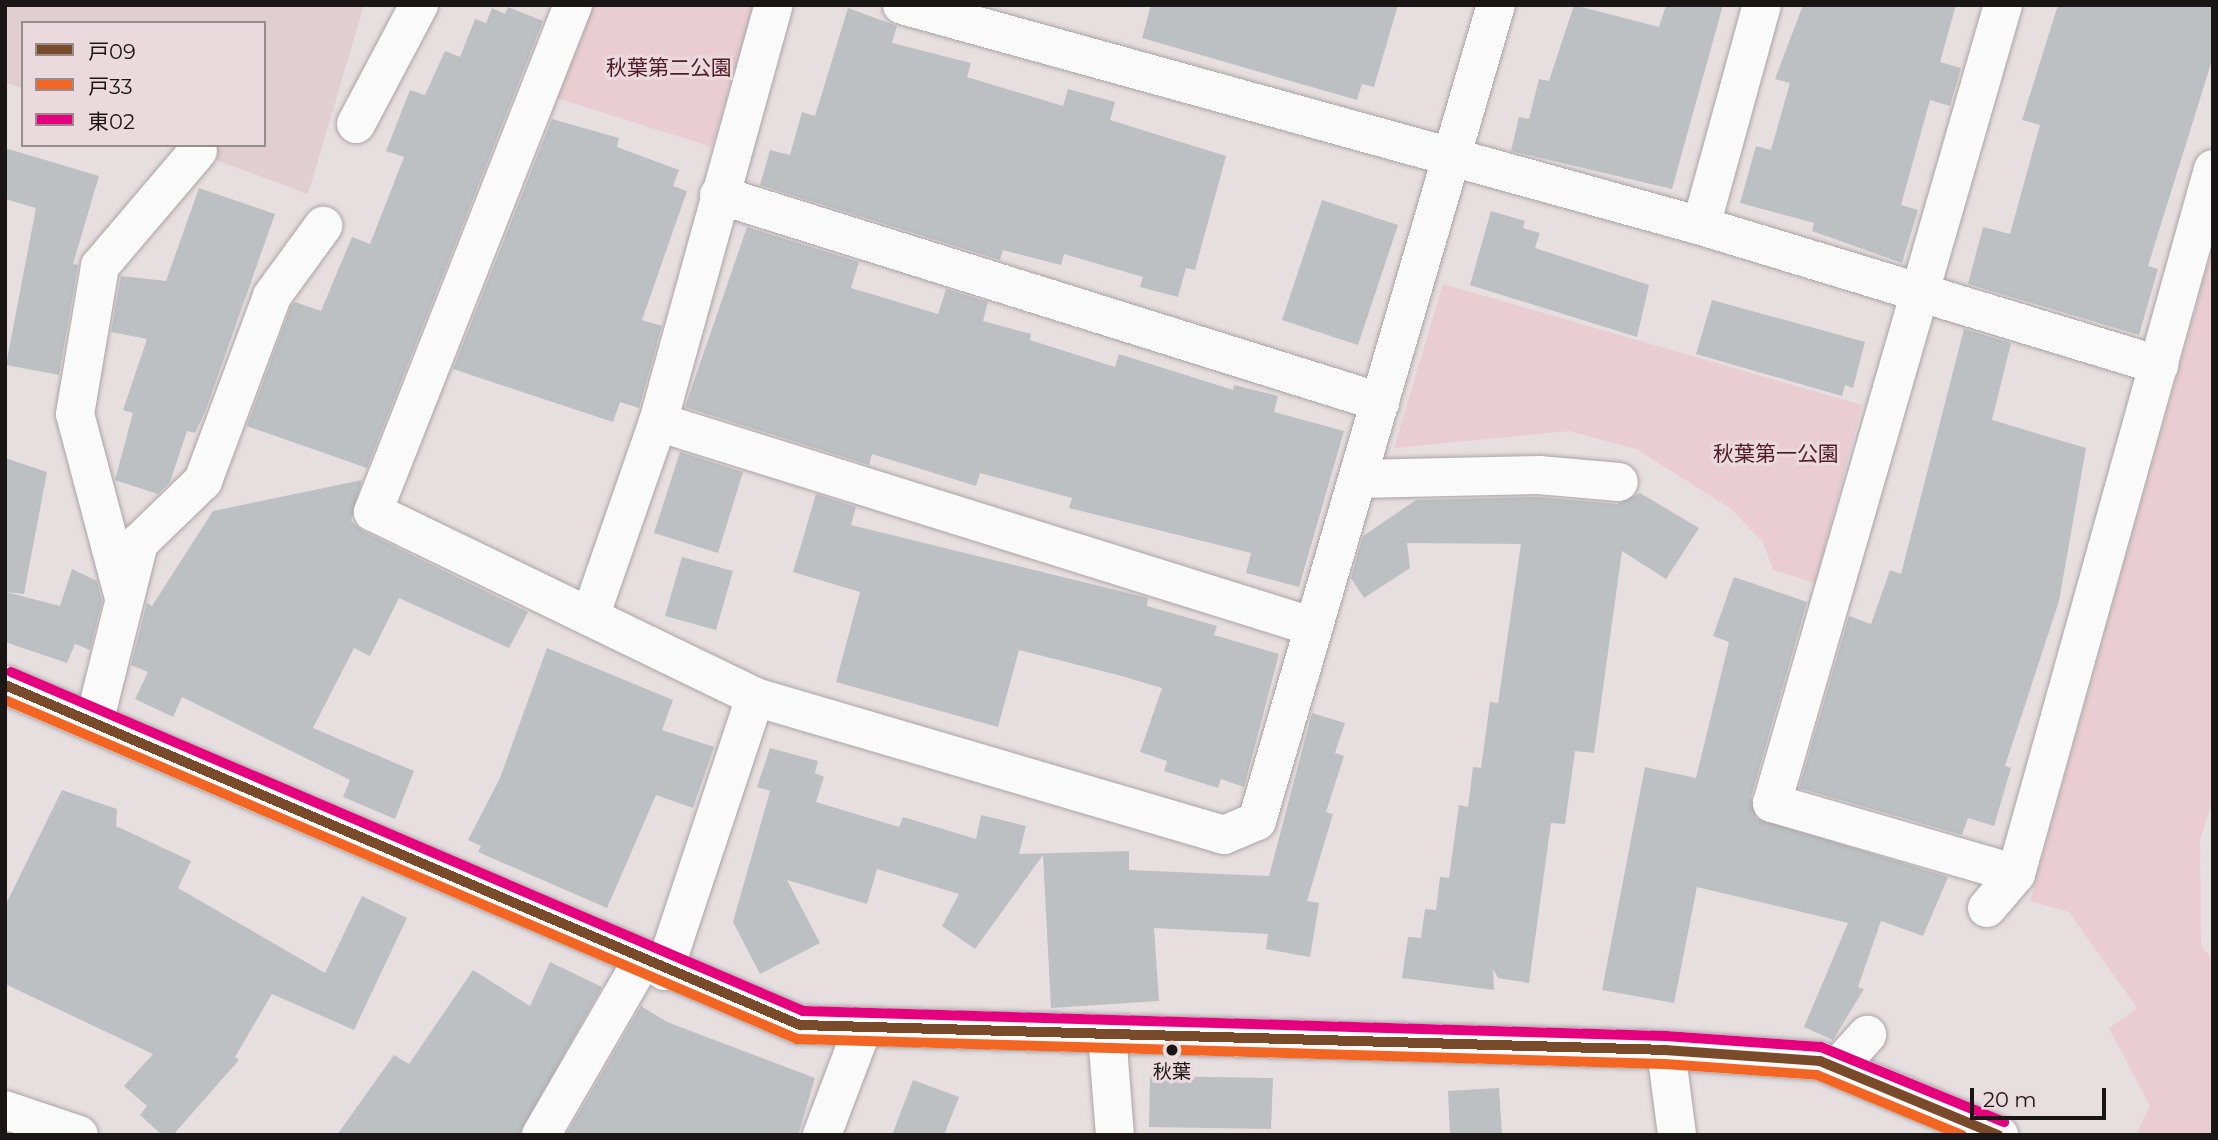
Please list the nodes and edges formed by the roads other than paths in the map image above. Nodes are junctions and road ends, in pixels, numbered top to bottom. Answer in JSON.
{"nodes":[{"id":1,"x":419,"y":5,"type":"edge"},
{"id":2,"x":573,"y":5,"type":"edge"},
{"id":3,"x":774,"y":5,"type":"edge"},
{"id":4,"x":902,"y":5,"type":"edge"},
{"id":5,"x":1496,"y":5,"type":"edge"},
{"id":6,"x":1762,"y":5,"type":"edge"},
{"id":7,"x":2003,"y":5,"type":"edge"},
{"id":8,"x":356,"y":124,"type":"dead end"},
{"id":9,"x":198,"y":151,"type":"dead end"},
{"id":10,"x":1451,"y":160,"type":"junction"},
{"id":11,"x":2213,"y":169,"type":"edge"},
{"id":12,"x":719,"y":195,"type":"junction"},
{"id":13,"x":323,"y":226,"type":"dead end"},
{"id":14,"x":1701,"y":226,"type":"junction"},
{"id":15,"x":1918,"y":288,"type":"junction"},
{"id":16,"x":2159,"y":365,"type":"junction"},
{"id":17,"x":1381,"y":402,"type":"junction"},
{"id":18,"x":658,"y":422,"type":"junction"},
{"id":19,"x":1358,"y":479,"type":"junction"},
{"id":20,"x":1619,"y":482,"type":"dead end"},
{"id":21,"x":127,"y":607,"type":"junction"},
{"id":22,"x":590,"y":617,"type":"junction"},
{"id":23,"x":1314,"y":627,"type":"junction"},
{"id":24,"x":5,"y":685,"type":"edge"},
{"id":25,"x":755,"y":697,"type":"junction"},
{"id":26,"x":94,"y":723,"type":"junction"},
{"id":27,"x":2016,"y":874,"type":"junction"},
{"id":28,"x":1987,"y":908,"type":"dead end"},
{"id":29,"x":653,"y":966,"type":"junction"},
{"id":30,"x":863,"y":1027,"type":"junction"},
{"id":31,"x":1107,"y":1034,"type":"junction"},
{"id":32,"x":1867,"y":1035,"type":"dead end"},
{"id":33,"x":1666,"y":1050,"type":"junction"},
{"id":34,"x":1838,"y":1068,"type":"junction"},
{"id":35,"x":5,"y":1110,"type":"edge"},
{"id":36,"x":79,"y":1135,"type":"edge"},
{"id":37,"x":541,"y":1135,"type":"edge"},
{"id":38,"x":822,"y":1135,"type":"edge"},
{"id":39,"x":1115,"y":1135,"type":"edge"},
{"id":40,"x":1677,"y":1135,"type":"edge"},
{"id":41,"x":1999,"y":1135,"type":"edge"}],
"edges":[{"from":1,"to":8,"type":"street"},
{"from":2,"to":22,"type":"street"},
{"from":3,"to":12,"type":"street"},
{"from":4,"to":10,"type":"street"},
{"from":5,"to":10,"type":"street"},
{"from":6,"to":14,"type":"street"},
{"from":7,"to":15,"type":"street"},
{"from":9,"to":21,"type":"street"},
{"from":10,"to":14,"type":"street"},
{"from":10,"to":17,"type":"street"},
{"from":11,"to":16,"type":"street"},
{"from":12,"to":17,"type":"street"},
{"from":12,"to":18,"type":"street"},
{"from":13,"to":21,"type":"street"},
{"from":14,"to":15,"type":"street"},
{"from":15,"to":16,"type":"street"},
{"from":15,"to":27,"type":"street"},
{"from":16,"to":27,"type":"street"},
{"from":17,"to":19,"type":"street"},
{"from":18,"to":22,"type":"street"},
{"from":18,"to":23,"type":"street"},
{"from":19,"to":20,"type":"street"},
{"from":19,"to":23,"type":"street"},
{"from":21,"to":26,"type":"street"},
{"from":22,"to":25,"type":"street"},
{"from":23,"to":25,"type":"street"},
{"from":24,"to":26,"type":"street"},
{"from":25,"to":29,"type":"street"},
{"from":26,"to":29,"type":"street"},
{"from":27,"to":28,"type":"street"},
{"from":29,"to":30,"type":"street"},
{"from":29,"to":37,"type":"street"},
{"from":30,"to":31,"type":"street"},
{"from":30,"to":38,"type":"street"},
{"from":31,"to":33,"type":"street"},
{"from":31,"to":39,"type":"street"},
{"from":32,"to":34,"type":"street"},
{"from":33,"to":34,"type":"street"},
{"from":33,"to":40,"type":"street"},
{"from":34,"to":41,"type":"street"},
{"from":35,"to":36,"type":"street"}]}
